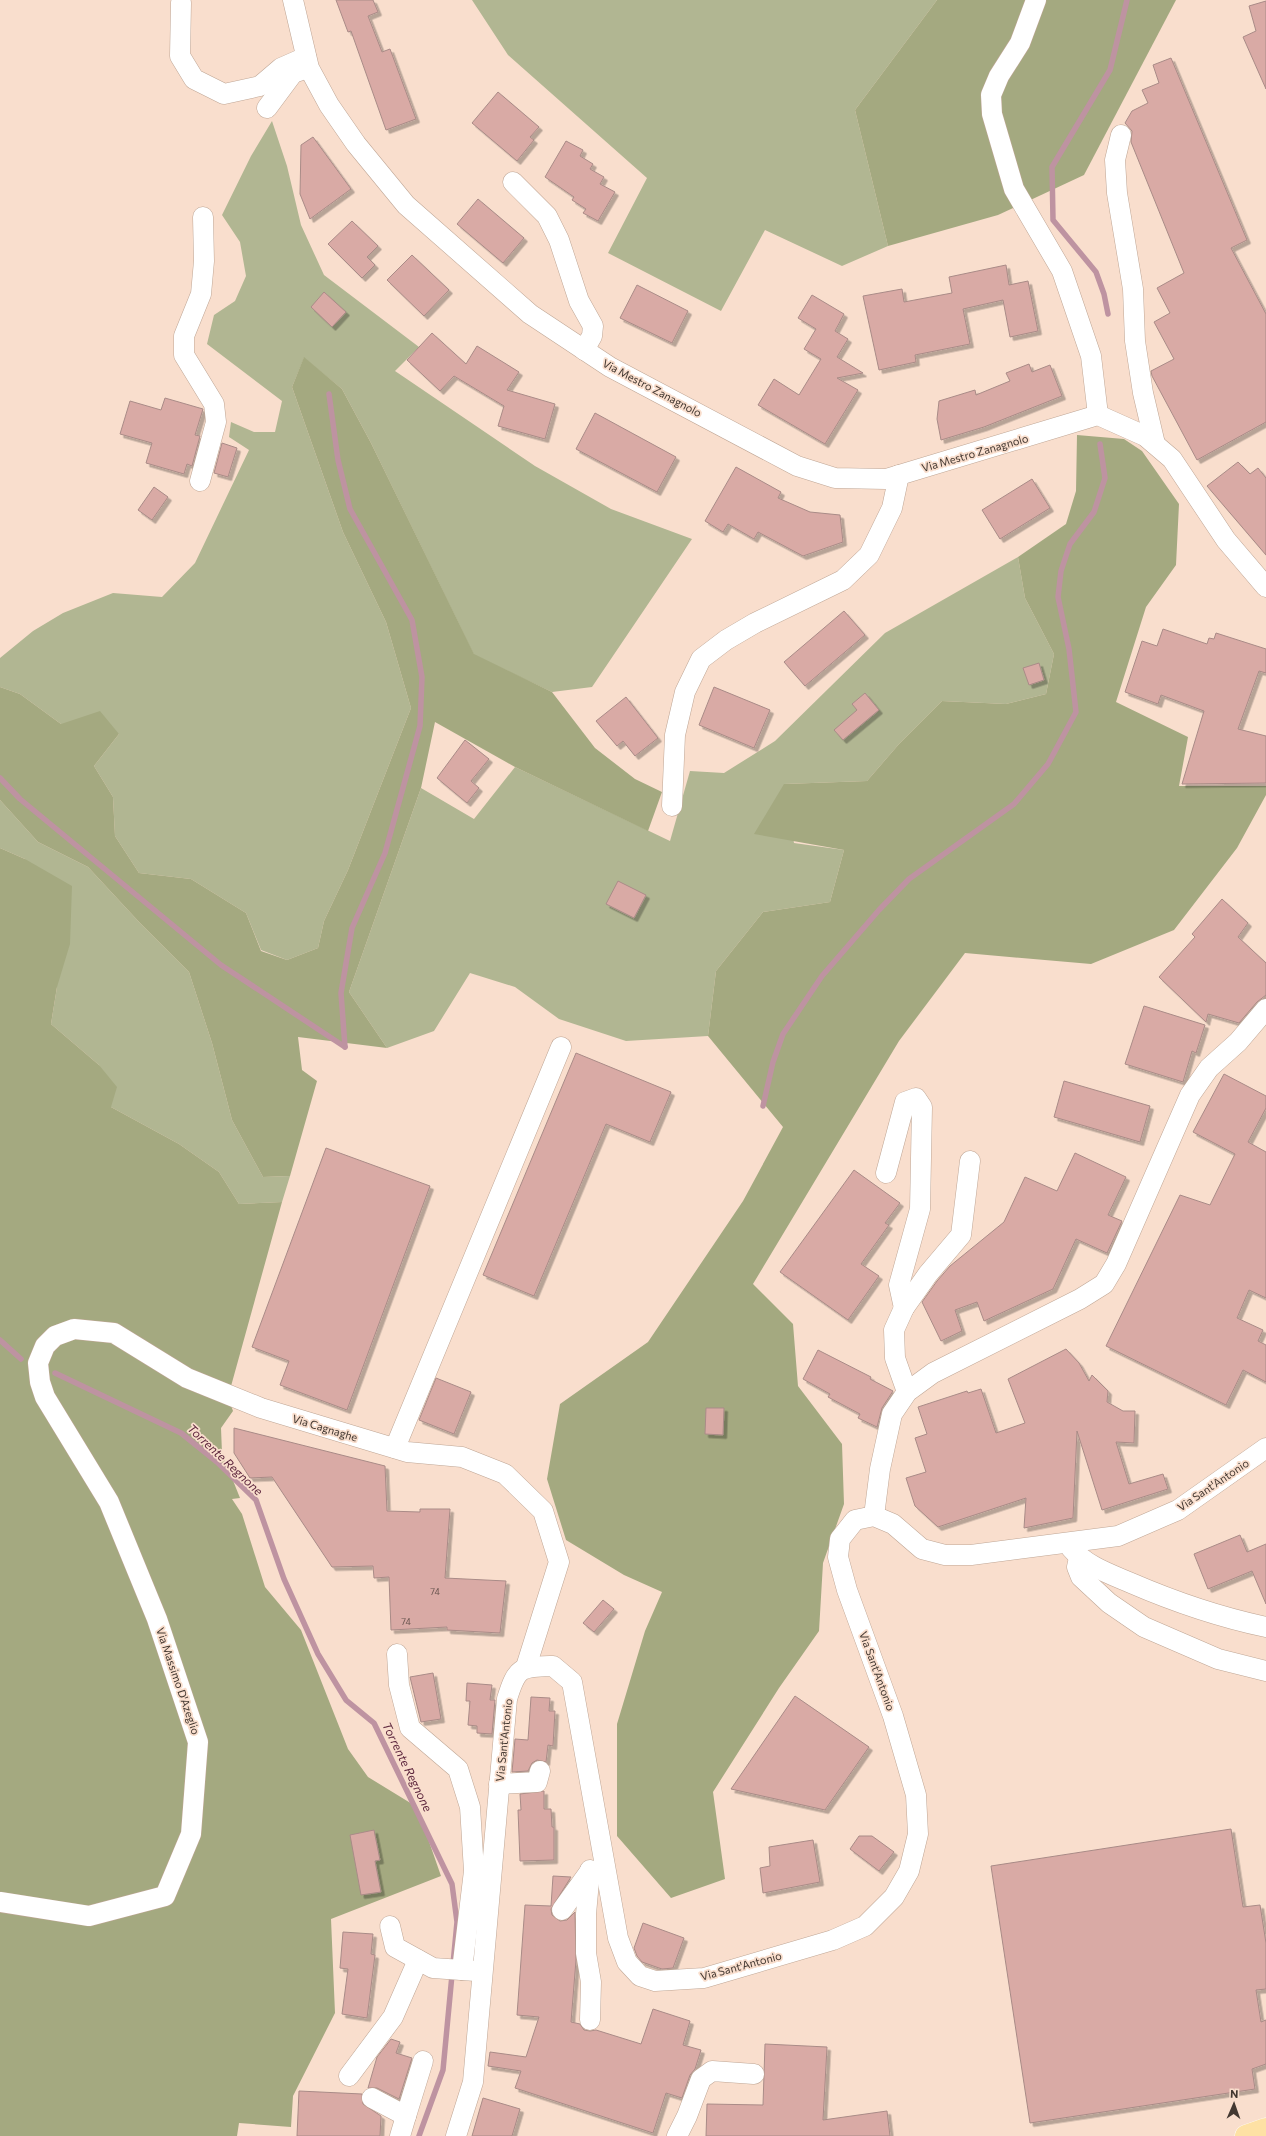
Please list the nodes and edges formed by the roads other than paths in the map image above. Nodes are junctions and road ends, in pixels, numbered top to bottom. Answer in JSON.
{"nodes":[{"id":1,"x":293,"y":0,"type":"edge"},
{"id":2,"x":1036,"y":0,"type":"edge"},
{"id":3,"x":181,"y":3,"type":"dead end"},
{"id":4,"x":307,"y":62,"type":"junction"},
{"id":5,"x":267,"y":108,"type":"dead end"},
{"id":6,"x":1122,"y":135,"type":"dead end"},
{"id":7,"x":513,"y":182,"type":"dead end"},
{"id":8,"x":203,"y":217,"type":"dead end"},
{"id":9,"x":584,"y":350,"type":"junction"},
{"id":10,"x":1098,"y":415,"type":"junction"},
{"id":11,"x":1155,"y":444,"type":"junction"},
{"id":12,"x":899,"y":475,"type":"junction"},
{"id":13,"x":200,"y":481,"type":"dead end"},
{"id":14,"x":1266,"y":587,"type":"edge"},
{"id":15,"x":672,"y":806,"type":"dead end"},
{"id":16,"x":1266,"y":1009,"type":"edge"},
{"id":17,"x":561,"y":1047,"type":"dead end"},
{"id":18,"x":970,"y":1161,"type":"dead end"},
{"id":19,"x":886,"y":1173,"type":"dead end"},
{"id":20,"x":904,"y":1308,"type":"junction"},
{"id":21,"x":907,"y":1392,"type":"junction"},
{"id":22,"x":67,"y":1433,"type":"joint"},
{"id":23,"x":395,"y":1448,"type":"junction"},
{"id":24,"x":1266,"y":1448,"type":"edge"},
{"id":25,"x":874,"y":1516,"type":"junction"},
{"id":26,"x":1073,"y":1551,"type":"junction"},
{"id":27,"x":1266,"y":1626,"type":"edge"},
{"id":28,"x":397,"y":1654,"type":"dead end"},
{"id":29,"x":526,"y":1667,"type":"junction"},
{"id":30,"x":1266,"y":1671,"type":"edge"},
{"id":31,"x":540,"y":1771,"type":"dead end"},
{"id":32,"x":499,"y":1784,"type":"junction"},
{"id":33,"x":596,"y":1862,"type":"junction"},
{"id":34,"x":0,"y":1902,"type":"edge"},
{"id":35,"x":562,"y":1910,"type":"dead end"},
{"id":36,"x":390,"y":1926,"type":"dead end"},
{"id":37,"x":425,"y":1964,"type":"junction"},
{"id":38,"x":462,"y":1970,"type":"junction"},
{"id":39,"x":484,"y":1972,"type":"junction"},
{"id":40,"x":590,"y":2020,"type":"dead end"},
{"id":41,"x":423,"y":2061,"type":"dead end"},
{"id":42,"x":754,"y":2074,"type":"dead end"},
{"id":43,"x":349,"y":2076,"type":"dead end"},
{"id":44,"x":372,"y":2098,"type":"dead end"},
{"id":45,"x":406,"y":2116,"type":"junction"},
{"id":46,"x":1266,"y":2129,"type":"edge"},
{"id":47,"x":400,"y":2136,"type":"edge"},
{"id":48,"x":456,"y":2136,"type":"edge"},
{"id":49,"x":677,"y":2136,"type":"edge"},
{"id":50,"x":1246,"y":2136,"type":"edge"}],
"edges":[{"from":1,"to":4,"type":"street"},
{"from":2,"to":10,"type":"street"},
{"from":3,"to":4,"type":"street"},
{"from":4,"to":5,"type":"street"},
{"from":4,"to":9,"type":"street","name":"Via Mestro Zanagnolo"},
{"from":6,"to":11,"type":"street"},
{"from":7,"to":9,"type":"street"},
{"from":8,"to":13,"type":"street"},
{"from":9,"to":12,"type":"street","name":"Via Mestro Zanagnolo"},
{"from":10,"to":11,"type":"street"},
{"from":10,"to":12,"type":"street","name":"Via Mestro Zanagnolo"},
{"from":11,"to":14,"type":"street"},
{"from":12,"to":15,"type":"street"},
{"from":16,"to":21,"type":"street"},
{"from":17,"to":23,"type":"street"},
{"from":18,"to":20,"type":"street"},
{"from":19,"to":20,"type":"street"},
{"from":20,"to":21,"type":"street"},
{"from":21,"to":25,"type":"street"},
{"from":22,"to":23,"type":"street","name":"Via Cagnaghe"},
{"from":22,"to":34,"type":"street","name":"Via Massimo D'Azeglio"},
{"from":23,"to":29,"type":"street","name":"Via Cagnaghe"},
{"from":24,"to":26,"type":"street","name":"Via Sant'Antonio"},
{"from":25,"to":26,"type":"street","name":"Via Sant'Antonio"},
{"from":25,"to":33,"type":"street","name":"Via Sant'Antonio"},
{"from":26,"to":27,"type":"street"},
{"from":26,"to":30,"type":"street"},
{"from":28,"to":38,"type":"street"},
{"from":29,"to":32,"type":"street","name":"Via Sant'Antonio"},
{"from":29,"to":33,"type":"street","name":"Via Sant'Antonio"},
{"from":31,"to":32,"type":"street"},
{"from":32,"to":39,"type":"street","name":"Via Sant'Antonio"},
{"from":33,"to":35,"type":"street"},
{"from":33,"to":40,"type":"street"},
{"from":36,"to":37,"type":"street"},
{"from":37,"to":38,"type":"street"},
{"from":37,"to":43,"type":"street"},
{"from":38,"to":39,"type":"street"},
{"from":39,"to":48,"type":"street","name":"Via Sant'Antonio"},
{"from":41,"to":45,"type":"street"},
{"from":42,"to":49,"type":"street"},
{"from":44,"to":45,"type":"street"},
{"from":45,"to":47,"type":"street"},
{"from":46,"to":50,"type":"main road"}]}
